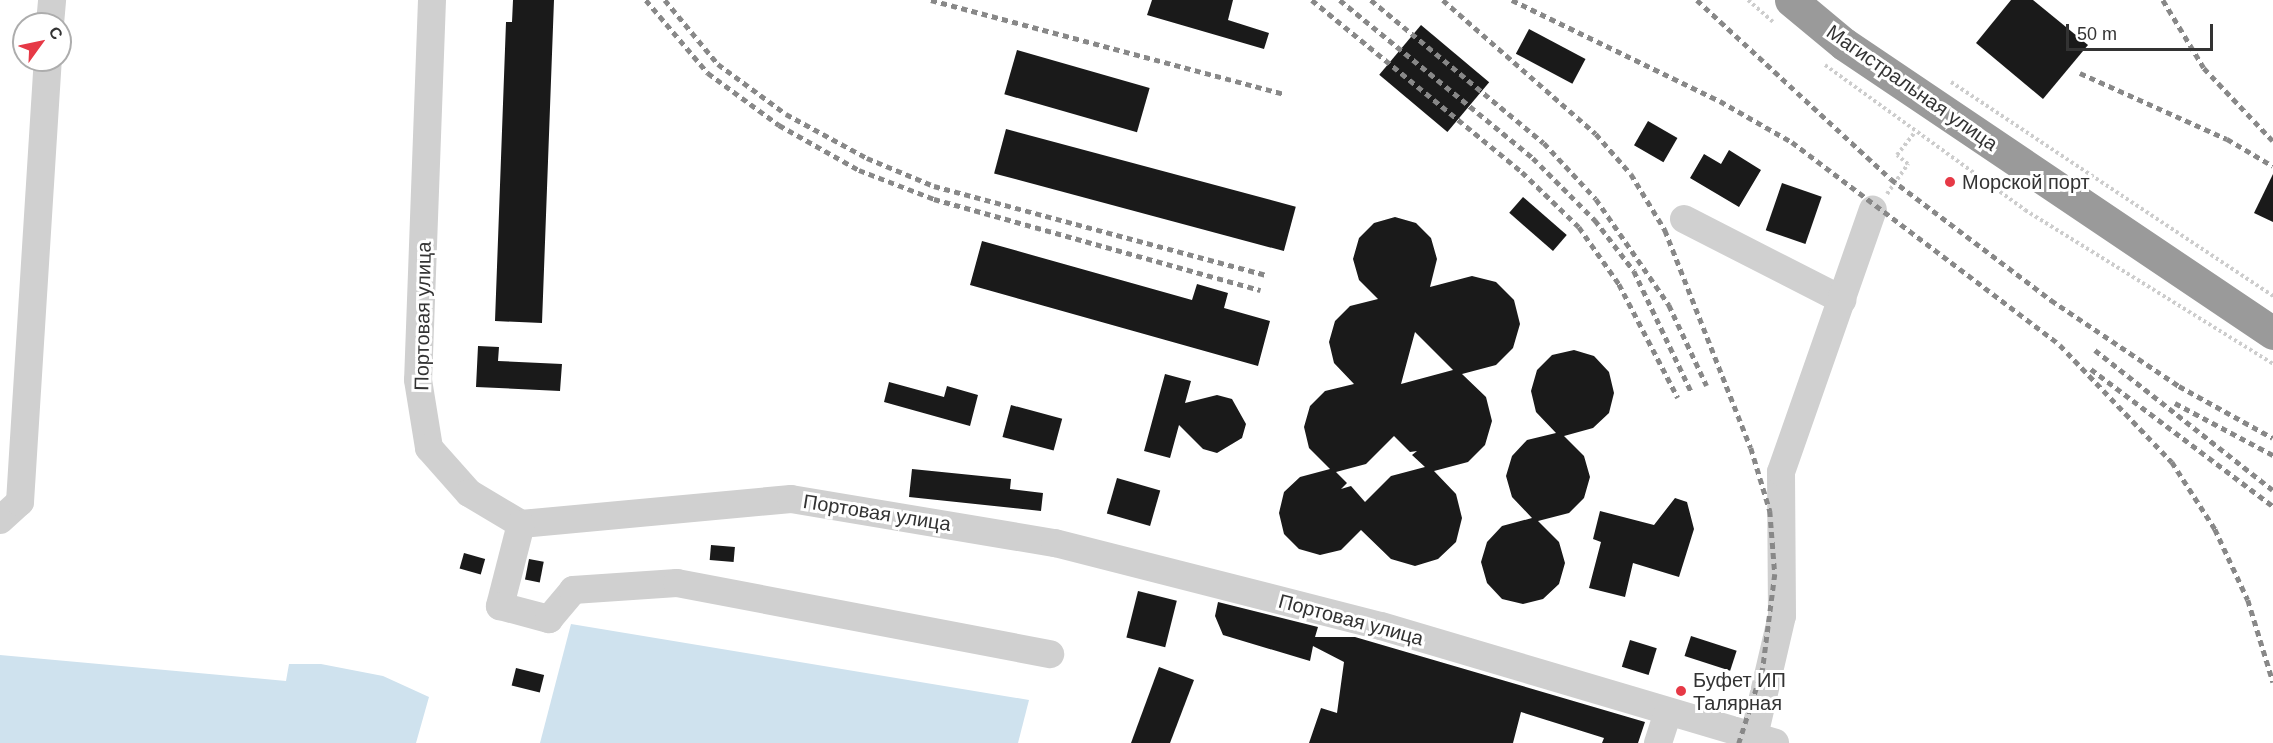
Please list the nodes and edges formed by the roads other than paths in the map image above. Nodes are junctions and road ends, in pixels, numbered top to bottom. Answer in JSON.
{"nodes":[{"id":1,"x":432,"y":0,"type":"edge"},
{"id":2,"x":1787,"y":15,"type":"edge"},
{"id":3,"x":47,"y":72,"type":"edge"},
{"id":4,"x":1874,"y":210,"type":"road end"},
{"id":5,"x":1684,"y":219,"type":"dead end"},
{"id":6,"x":1842,"y":300,"type":"junction"},
{"id":7,"x":2273,"y":333,"type":"edge"},
{"id":8,"x":0,"y":520,"type":"edge"},
{"id":9,"x":521,"y":524,"type":"junction"},
{"id":10,"x":1050,"y":654,"type":"dead end"},
{"id":11,"x":1668,"y":712,"type":"junction"},
{"id":12,"x":1764,"y":740,"type":"edge"},
{"id":13,"x":1658,"y":743,"type":"edge"}],
"edges":[{"from":1,"to":9,"type":"street","name":"Портовая улица"},
{"from":2,"to":7,"type":"highway","name":"Магистральная улица"},
{"from":3,"to":8,"type":"street"},
{"from":4,"to":6,"type":"street"},
{"from":5,"to":6,"type":"street"},
{"from":6,"to":12,"type":"street"},
{"from":9,"to":10,"type":"street"},
{"from":9,"to":11,"type":"street","name":"Портовая улица"},
{"from":11,"to":12,"type":"street","name":"Портовая улица"},
{"from":11,"to":13,"type":"street"}]}
